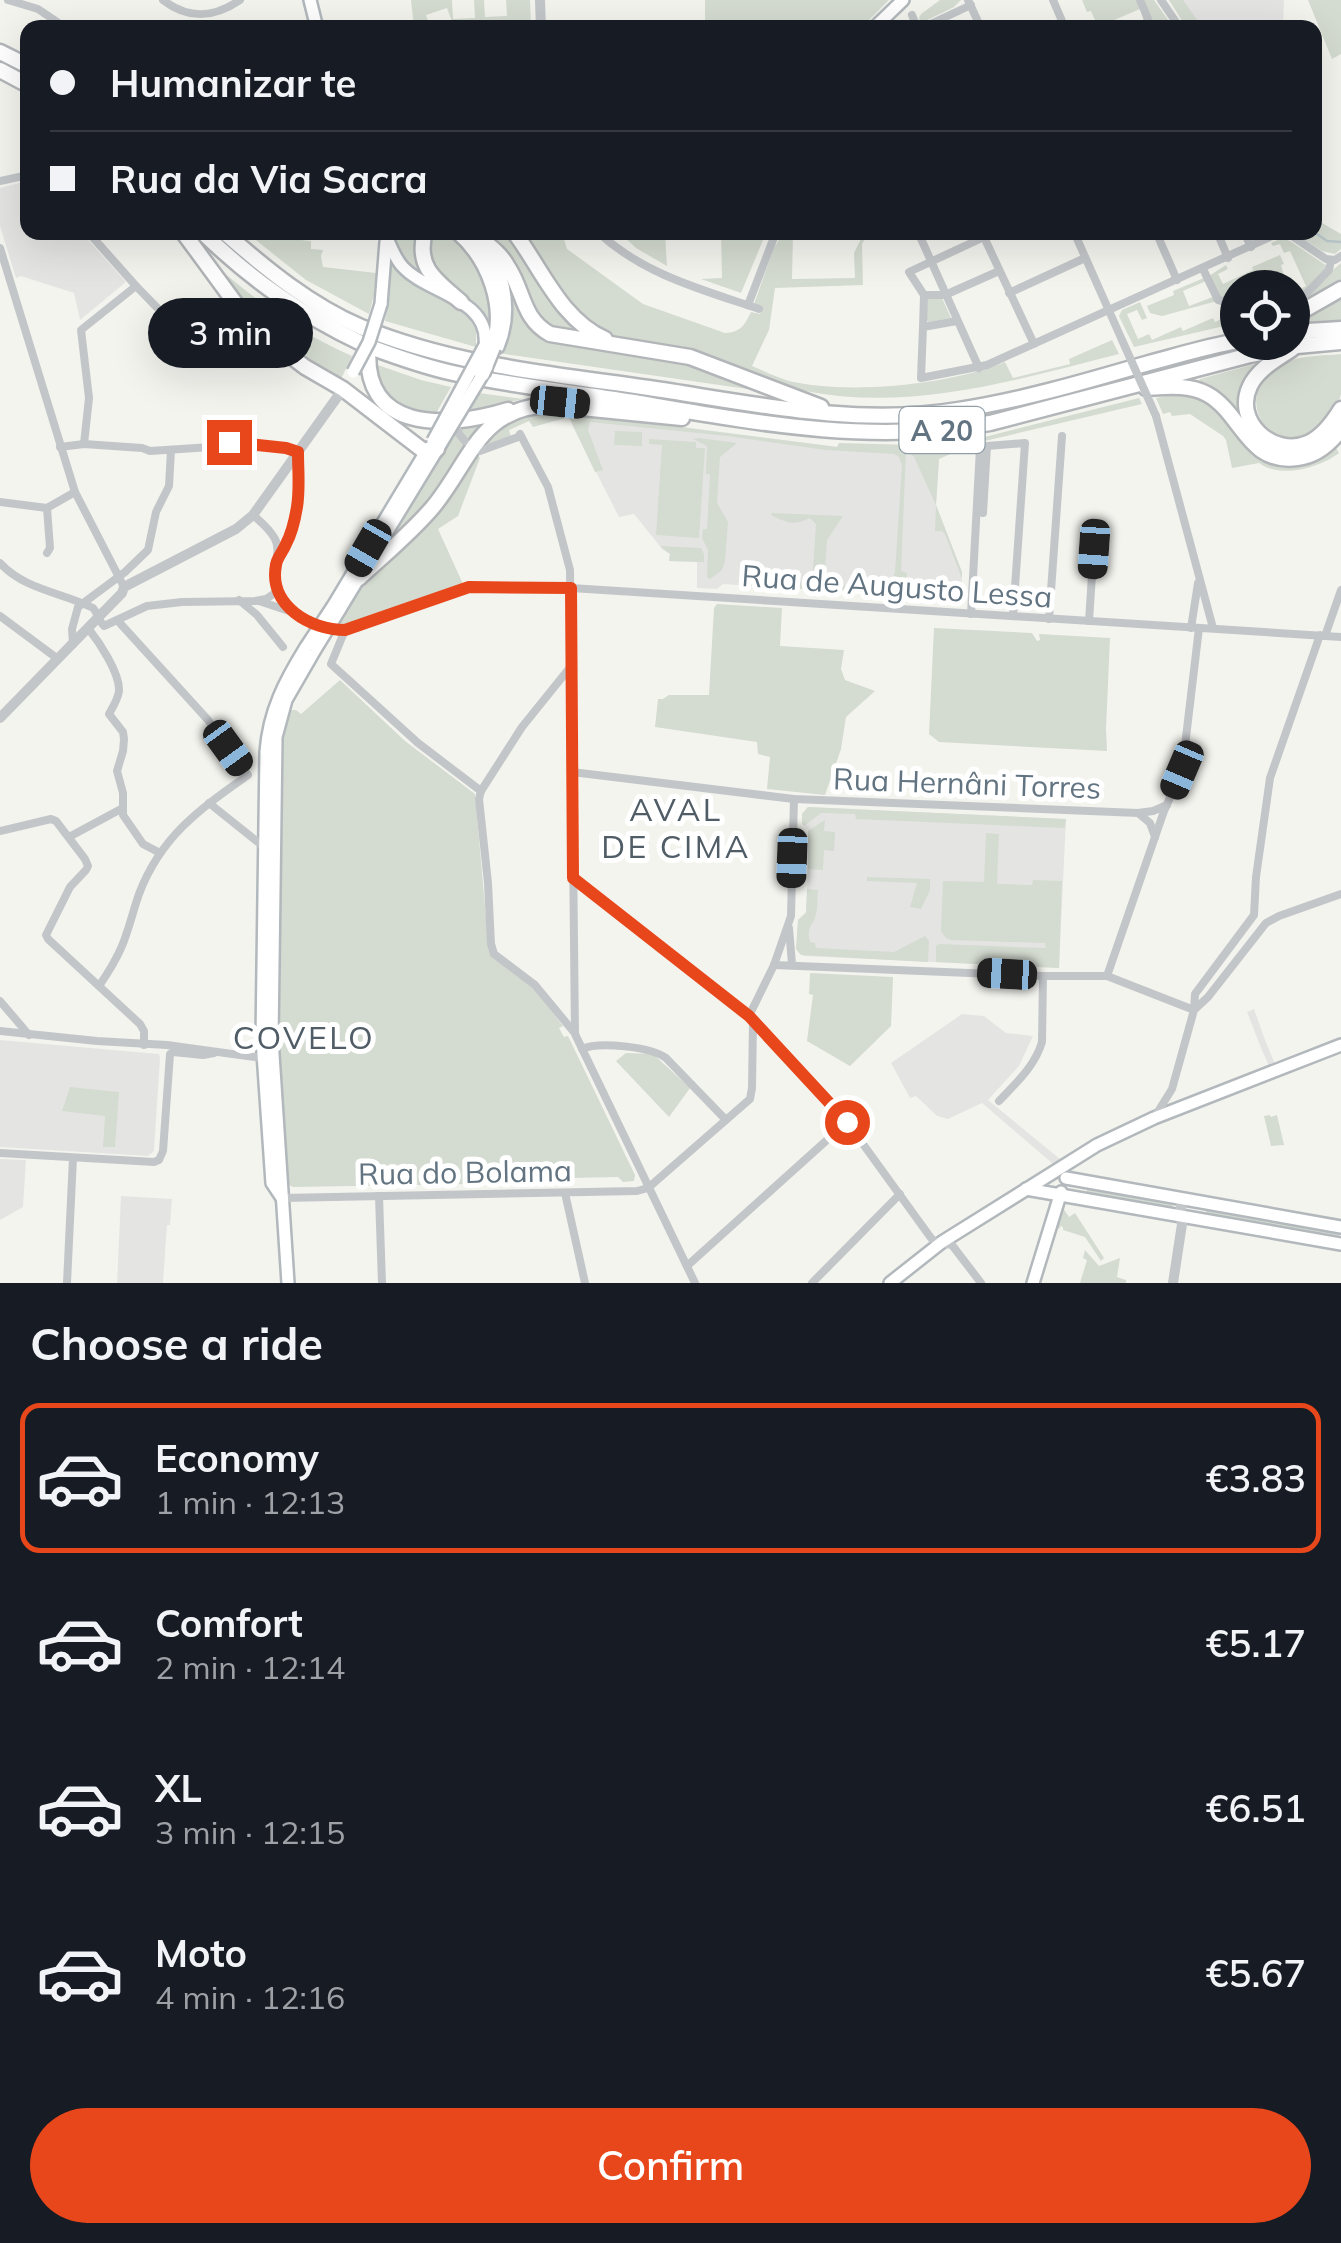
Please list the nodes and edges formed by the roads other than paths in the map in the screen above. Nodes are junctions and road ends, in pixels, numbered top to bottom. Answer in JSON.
{"nodes":[{"id":1,"x":8,"y":0,"type":"edge"},
{"id":2,"x":163,"y":0,"type":"edge"},
{"id":3,"x":240,"y":0,"type":"edge"},
{"id":4,"x":903,"y":0,"type":"edge"},
{"id":5,"x":969,"y":2,"type":"edge"},
{"id":6,"x":192,"y":13,"type":"junction"},
{"id":7,"x":912,"y":15,"type":"dead end"},
{"id":8,"x":54,"y":20,"type":"edge"},
{"id":9,"x":190,"y":20,"type":"edge"},
{"id":10,"x":882,"y":20,"type":"edge"},
{"id":11,"x":915,"y":20,"type":"edge"},
{"id":12,"x":934,"y":20,"type":"edge"},
{"id":13,"x":95,"y":240,"type":"edge"},
{"id":14,"x":189,"y":240,"type":"edge"},
{"id":15,"x":211,"y":240,"type":"edge"},
{"id":16,"x":234,"y":240,"type":"edge"},
{"id":17,"x":386,"y":240,"type":"edge"},
{"id":18,"x":388,"y":240,"type":"edge"},
{"id":19,"x":424,"y":240,"type":"edge"},
{"id":20,"x":464,"y":240,"type":"edge"},
{"id":21,"x":480,"y":240,"type":"edge"},
{"id":22,"x":483,"y":240,"type":"edge"},
{"id":23,"x":520,"y":240,"type":"edge"},
{"id":24,"x":608,"y":240,"type":"edge"},
{"id":25,"x":773,"y":240,"type":"edge"},
{"id":26,"x":921,"y":240,"type":"edge"},
{"id":27,"x":973,"y":240,"type":"edge"},
{"id":28,"x":985,"y":240,"type":"edge"},
{"id":29,"x":1077,"y":240,"type":"edge"},
{"id":30,"x":1160,"y":240,"type":"edge"},
{"id":31,"x":1220,"y":240,"type":"edge"},
{"id":32,"x":1247,"y":240,"type":"edge"},
{"id":33,"x":1265,"y":240,"type":"edge"},
{"id":34,"x":1297,"y":240,"type":"edge"},
{"id":35,"x":1250,"y":247,"type":"junction"},
{"id":36,"x":0,"y":248,"type":"edge"},
{"id":37,"x":1341,"y":256,"type":"edge"},
{"id":38,"x":1085,"y":258,"type":"junction"},
{"id":39,"x":1228,"y":258,"type":"junction"},
{"id":40,"x":1331,"y":260,"type":"junction"},
{"id":41,"x":930,"y":262,"type":"junction"},
{"id":42,"x":1203,"y":269,"type":"junction"},
{"id":43,"x":999,"y":272,"type":"junction"},
{"id":44,"x":1177,"y":280,"type":"junction"},
{"id":45,"x":136,"y":286,"type":"junction"},
{"id":46,"x":1341,"y":289,"type":"edge"},
{"id":47,"x":1310,"y":290,"type":"edge"},
{"id":48,"x":1009,"y":293,"type":"junction"},
{"id":49,"x":924,"y":295,"type":"junction"},
{"id":50,"x":945,"y":295,"type":"junction"},
{"id":51,"x":1220,"y":300,"type":"edge"},
{"id":52,"x":460,"y":302,"type":"junction"},
{"id":53,"x":748,"y":305,"type":"junction"},
{"id":54,"x":1310,"y":307,"type":"edge"},
{"id":55,"x":759,"y":309,"type":"dead end"},
{"id":56,"x":1109,"y":310,"type":"junction"},
{"id":57,"x":957,"y":321,"type":"junction"},
{"id":58,"x":923,"y":327,"type":"junction"},
{"id":59,"x":1341,"y":328,"type":"edge"},
{"id":60,"x":1310,"y":335,"type":"edge"},
{"id":61,"x":1310,"y":340,"type":"edge"},
{"id":62,"x":1341,"y":342,"type":"edge"},
{"id":63,"x":1034,"y":344,"type":"junction"},
{"id":64,"x":1220,"y":344,"type":"edge"},
{"id":65,"x":368,"y":345,"type":"junction"},
{"id":66,"x":620,"y":345,"type":"junction"},
{"id":67,"x":492,"y":346,"type":"junction"},
{"id":68,"x":205,"y":357,"type":"dead end"},
{"id":69,"x":1222,"y":360,"type":"edge"},
{"id":70,"x":1273,"y":360,"type":"edge"},
{"id":71,"x":979,"y":368,"type":"junction"},
{"id":72,"x":482,"y":374,"type":"joint"},
{"id":73,"x":1120,"y":390,"type":"junction"},
{"id":74,"x":340,"y":394,"type":"junction"},
{"id":75,"x":1341,"y":409,"type":"edge"},
{"id":76,"x":708,"y":414,"type":"junction"},
{"id":77,"x":840,"y":414,"type":"junction"},
{"id":78,"x":748,"y":420,"type":"junction"},
{"id":79,"x":456,"y":422,"type":"junction"},
{"id":80,"x":1341,"y":429,"type":"edge"},
{"id":81,"x":1062,"y":436,"type":"dead end"},
{"id":82,"x":466,"y":440,"type":"dead end"},
{"id":83,"x":229,"y":442,"type":"dead end"},
{"id":84,"x":84,"y":444,"type":"junction"},
{"id":85,"x":987,"y":446,"type":"junction"},
{"id":86,"x":60,"y":447,"type":"junction"},
{"id":87,"x":212,"y":447,"type":"dead end"},
{"id":88,"x":428,"y":449,"type":"junction"},
{"id":89,"x":171,"y":450,"type":"junction"},
{"id":90,"x":298,"y":452,"type":"junction"},
{"id":91,"x":480,"y":452,"type":"dead end"},
{"id":92,"x":76,"y":492,"type":"junction"},
{"id":93,"x":0,"y":502,"type":"edge"},
{"id":94,"x":47,"y":508,"type":"junction"},
{"id":95,"x":983,"y":513,"type":"dead end"},
{"id":96,"x":254,"y":515,"type":"junction"},
{"id":97,"x":1093,"y":523,"type":"dead end"},
{"id":98,"x":47,"y":552,"type":"dead end"},
{"id":99,"x":276,"y":562,"type":"junction"},
{"id":100,"x":0,"y":563,"type":"edge"},
{"id":101,"x":359,"y":578,"type":"junction"},
{"id":102,"x":1198,"y":579,"type":"junction"},
{"id":103,"x":121,"y":582,"type":"junction"},
{"id":104,"x":571,"y":588,"type":"junction"},
{"id":105,"x":1341,"y":590,"type":"edge"},
{"id":106,"x":278,"y":591,"type":"junction"},
{"id":107,"x":239,"y":600,"type":"junction"},
{"id":108,"x":255,"y":600,"type":"junction"},
{"id":109,"x":82,"y":603,"type":"junction"},
{"id":110,"x":337,"y":607,"type":"junction"},
{"id":111,"x":293,"y":613,"type":"junction"},
{"id":112,"x":971,"y":614,"type":"junction"},
{"id":113,"x":0,"y":616,"type":"edge"},
{"id":114,"x":1013,"y":616,"type":"junction"},
{"id":115,"x":97,"y":619,"type":"junction"},
{"id":116,"x":1050,"y":619,"type":"junction"},
{"id":117,"x":118,"y":621,"type":"junction"},
{"id":118,"x":1089,"y":621,"type":"junction"},
{"id":119,"x":88,"y":628,"type":"junction"},
{"id":120,"x":1195,"y":628,"type":"junction"},
{"id":121,"x":1213,"y":628,"type":"junction"},
{"id":122,"x":345,"y":630,"type":"junction"},
{"id":123,"x":1323,"y":636,"type":"junction"},
{"id":124,"x":1341,"y":637,"type":"edge"},
{"id":125,"x":72,"y":644,"type":"junction"},
{"id":126,"x":283,"y":646,"type":"dead end"},
{"id":127,"x":311,"y":648,"type":"junction"},
{"id":128,"x":58,"y":660,"type":"junction"},
{"id":129,"x":572,"y":665,"type":"junction"},
{"id":130,"x":0,"y":718,"type":"edge"},
{"id":131,"x":572,"y":772,"type":"junction"},
{"id":132,"x":481,"y":791,"type":"junction"},
{"id":133,"x":794,"y":798,"type":"junction"},
{"id":134,"x":209,"y":803,"type":"junction"},
{"id":135,"x":1166,"y":805,"type":"junction"},
{"id":136,"x":121,"y":809,"type":"junction"},
{"id":137,"x":1138,"y":813,"type":"junction"},
{"id":138,"x":0,"y":831,"type":"edge"},
{"id":139,"x":69,"y":837,"type":"junction"},
{"id":140,"x":1156,"y":838,"type":"junction"},
{"id":141,"x":264,"y":847,"type":"junction"},
{"id":142,"x":160,"y":853,"type":"junction"},
{"id":143,"x":573,"y":878,"type":"junction"},
{"id":144,"x":1341,"y":894,"type":"edge"},
{"id":145,"x":1254,"y":915,"type":"junction"},
{"id":146,"x":788,"y":923,"type":"junction"},
{"id":147,"x":1266,"y":923,"type":"junction"},
{"id":148,"x":792,"y":964,"type":"junction"},
{"id":149,"x":774,"y":965,"type":"junction"},
{"id":150,"x":1043,"y":976,"type":"junction"},
{"id":151,"x":1107,"y":976,"type":"junction"},
{"id":152,"x":99,"y":986,"type":"junction"},
{"id":153,"x":0,"y":1001,"type":"edge"},
{"id":154,"x":1194,"y":1010,"type":"junction"},
{"id":155,"x":751,"y":1019,"type":"junction"},
{"id":156,"x":0,"y":1030,"type":"edge"},
{"id":157,"x":574,"y":1034,"type":"junction"},
{"id":158,"x":30,"y":1035,"type":"junction"},
{"id":159,"x":144,"y":1045,"type":"junction"},
{"id":160,"x":1341,"y":1045,"type":"edge"},
{"id":161,"x":582,"y":1049,"type":"junction"},
{"id":162,"x":214,"y":1053,"type":"junction"},
{"id":163,"x":262,"y":1058,"type":"junction"},
{"id":164,"x":274,"y":1084,"type":"junction"},
{"id":165,"x":1172,"y":1089,"type":"junction"},
{"id":166,"x":998,"y":1101,"type":"dead end"},
{"id":167,"x":1179,"y":1109,"type":"junction"},
{"id":168,"x":1154,"y":1118,"type":"junction"},
{"id":169,"x":726,"y":1120,"type":"junction"},
{"id":170,"x":847,"y":1122,"type":"junction"},
{"id":171,"x":0,"y":1154,"type":"edge"},
{"id":172,"x":1078,"y":1156,"type":"junction"},
{"id":173,"x":73,"y":1158,"type":"junction"},
{"id":174,"x":1066,"y":1178,"type":"junction"},
{"id":175,"x":1089,"y":1182,"type":"junction"},
{"id":176,"x":648,"y":1188,"type":"junction"},
{"id":177,"x":1026,"y":1189,"type":"junction"},
{"id":178,"x":565,"y":1193,"type":"junction"},
{"id":179,"x":900,"y":1194,"type":"junction"},
{"id":180,"x":1060,"y":1194,"type":"junction"},
{"id":181,"x":379,"y":1196,"type":"junction"},
{"id":182,"x":282,"y":1198,"type":"junction"},
{"id":183,"x":1182,"y":1199,"type":"junction"},
{"id":184,"x":1180,"y":1215,"type":"junction"},
{"id":185,"x":1341,"y":1227,"type":"edge"},
{"id":186,"x":942,"y":1242,"type":"junction"},
{"id":187,"x":1341,"y":1244,"type":"edge"},
{"id":188,"x":686,"y":1266,"type":"junction"},
{"id":189,"x":67,"y":1283,"type":"edge"},
{"id":190,"x":288,"y":1283,"type":"edge"},
{"id":191,"x":382,"y":1283,"type":"edge"},
{"id":192,"x":585,"y":1283,"type":"edge"},
{"id":193,"x":695,"y":1283,"type":"edge"},
{"id":194,"x":812,"y":1283,"type":"edge"},
{"id":195,"x":890,"y":1283,"type":"edge"},
{"id":196,"x":981,"y":1283,"type":"edge"},
{"id":197,"x":1032,"y":1283,"type":"edge"},
{"id":198,"x":1173,"y":1283,"type":"edge"}],
"edges":[{"from":1,"to":8,"type":"street"},
{"from":2,"to":6,"type":"street"},
{"from":3,"to":6,"type":"street"},
{"from":4,"to":10,"type":"main road"},
{"from":5,"to":12,"type":"street"},
{"from":6,"to":9,"type":"street"},
{"from":7,"to":11,"type":"street"},
{"from":13,"to":45,"type":"street"},
{"from":14,"to":74,"type":"highway"},
{"from":15,"to":65,"type":"highway","number":"A 20"},
{"from":16,"to":77,"type":"highway","number":"A 20"},
{"from":17,"to":65,"type":"main road","bridge":true},
{"from":18,"to":52,"type":"main road"},
{"from":19,"to":52,"type":"highway"},
{"from":20,"to":67,"type":"highway"},
{"from":21,"to":67,"type":"main road"},
{"from":22,"to":66,"type":"highway"},
{"from":23,"to":66,"type":"highway"},
{"from":24,"to":53,"type":"street"},
{"from":25,"to":53,"type":"street"},
{"from":26,"to":41,"type":"street"},
{"from":27,"to":41,"type":"street"},
{"from":28,"to":43,"type":"street"},
{"from":29,"to":38,"type":"street"},
{"from":30,"to":44,"type":"street"},
{"from":31,"to":39,"type":"street"},
{"from":32,"to":35,"type":"street"},
{"from":33,"to":35,"type":"street"},
{"from":34,"to":40,"type":"street"},
{"from":35,"to":39,"type":"street"},
{"from":36,"to":86,"type":"street"},
{"from":37,"to":40,"type":"street"},
{"from":38,"to":48,"type":"street"},
{"from":38,"to":56,"type":"street"},
{"from":39,"to":42,"type":"street"},
{"from":40,"to":47,"type":"street"},
{"from":41,"to":49,"type":"street"},
{"from":41,"to":50,"type":"street"},
{"from":42,"to":44,"type":"street"},
{"from":42,"to":51,"type":"street"},
{"from":43,"to":48,"type":"street"},
{"from":43,"to":50,"type":"street"},
{"from":44,"to":56,"type":"street"},
{"from":45,"to":68,"type":"street"},
{"from":45,"to":84,"type":"street"},
{"from":46,"to":54,"type":"highway"},
{"from":48,"to":63,"type":"street"},
{"from":49,"to":50,"type":"street"},
{"from":49,"to":58,"type":"street"},
{"from":50,"to":57,"type":"street"},
{"from":52,"to":67,"type":"main road"},
{"from":53,"to":55,"type":"street"},
{"from":56,"to":63,"type":"street"},
{"from":56,"to":102,"type":"street","bridge":true},
{"from":57,"to":58,"type":"street"},
{"from":57,"to":71,"type":"street"},
{"from":58,"to":71,"type":"street"},
{"from":59,"to":60,"type":"highway","number":"A 20"},
{"from":61,"to":62,"type":"highway","number":"A 20"},
{"from":63,"to":71,"type":"street"},
{"from":64,"to":77,"type":"highway","number":"A 20"},
{"from":65,"to":74,"type":"main road","bridge":true},
{"from":65,"to":76,"type":"highway","number":"A 20"},
{"from":65,"to":79,"type":"highway"},
{"from":66,"to":77,"type":"highway"},
{"from":67,"to":72,"type":"highway","bridge":true},
{"from":67,"to":88,"type":"main road","bridge":true},
{"from":69,"to":73,"type":"highway","number":"A 20"},
{"from":70,"to":75,"type":"highway"},
{"from":72,"to":88,"type":"main road","bridge":true},
{"from":73,"to":78,"type":"highway","number":"A 20"},
{"from":73,"to":80,"type":"highway"},
{"from":74,"to":88,"type":"highway"},
{"from":74,"to":90,"type":"street"},
{"from":76,"to":78,"type":"highway","number":"A 20"},
{"from":76,"to":79,"type":"highway"},
{"from":78,"to":101,"type":"highway"},
{"from":79,"to":82,"type":"street"},
{"from":81,"to":116,"type":"street"},
{"from":83,"to":90,"type":"street"},
{"from":84,"to":86,"type":"street"},
{"from":84,"to":89,"type":"street"},
{"from":85,"to":95,"type":"street"},
{"from":85,"to":112,"type":"street"},
{"from":85,"to":114,"type":"street"},
{"from":86,"to":92,"type":"street"},
{"from":87,"to":89,"type":"street"},
{"from":88,"to":101,"type":"main road"},
{"from":88,"to":110,"type":"main road"},
{"from":89,"to":103,"type":"street"},
{"from":90,"to":96,"type":"street"},
{"from":90,"to":99,"type":"street"},
{"from":91,"to":104,"type":"street"},
{"from":92,"to":94,"type":"street"},
{"from":92,"to":103,"type":"street"},
{"from":93,"to":94,"type":"street"},
{"from":94,"to":98,"type":"street"},
{"from":96,"to":99,"type":"street"},
{"from":96,"to":103,"type":"street"},
{"from":97,"to":118,"type":"street"},
{"from":99,"to":106,"type":"street"},
{"from":100,"to":109,"type":"street"},
{"from":101,"to":110,"type":"main road"},
{"from":102,"to":120,"type":"street"},
{"from":102,"to":121,"type":"street"},
{"from":103,"to":109,"type":"street"},
{"from":103,"to":115,"type":"street"},
{"from":104,"to":112,"type":"street","name":"Rua de Augusto Lessa"},
{"from":104,"to":122,"type":"street","name":"Rua de Augusto Lessa"},
{"from":104,"to":129,"type":"street"},
{"from":105,"to":123,"type":"street"},
{"from":106,"to":108,"type":"street"},
{"from":106,"to":111,"type":"street"},
{"from":107,"to":108,"type":"street"},
{"from":107,"to":117,"type":"street"},
{"from":107,"to":126,"type":"street"},
{"from":108,"to":111,"type":"street"},
{"from":109,"to":115,"type":"street"},
{"from":109,"to":125,"type":"street"},
{"from":110,"to":127,"type":"main road","bridge":true},
{"from":111,"to":122,"type":"street"},
{"from":112,"to":114,"type":"street","name":"Rua de Augusto Lessa"},
{"from":113,"to":128,"type":"street"},
{"from":114,"to":116,"type":"street","name":"Rua de Augusto Lessa"},
{"from":115,"to":117,"type":"street"},
{"from":115,"to":119,"type":"street"},
{"from":116,"to":118,"type":"street","name":"Rua de Augusto Lessa"},
{"from":117,"to":134,"type":"street"},
{"from":118,"to":120,"type":"street","name":"Rua de Augusto Lessa"},
{"from":119,"to":125,"type":"street"},
{"from":119,"to":136,"type":"street"},
{"from":120,"to":121,"type":"street","name":"Rua de Augusto Lessa"},
{"from":120,"to":135,"type":"street"},
{"from":121,"to":123,"type":"street","name":"Rua de Augusto Lessa"},
{"from":122,"to":132,"type":"street"},
{"from":123,"to":124,"type":"street","name":"Rua de Augusto Lessa"},
{"from":123,"to":145,"type":"street"},
{"from":125,"to":128,"type":"street"},
{"from":127,"to":141,"type":"main road"},
{"from":127,"to":164,"type":"main road"},
{"from":128,"to":130,"type":"street"},
{"from":129,"to":131,"type":"street"},
{"from":129,"to":132,"type":"street"},
{"from":131,"to":133,"type":"street","name":"Rua Hernâni Torres"},
{"from":131,"to":143,"type":"street"},
{"from":132,"to":157,"type":"street"},
{"from":133,"to":137,"type":"street","name":"Rua Hernâni Torres"},
{"from":133,"to":146,"type":"street"},
{"from":134,"to":141,"type":"street"},
{"from":134,"to":142,"type":"street"},
{"from":135,"to":137,"type":"street","name":"Rua Hernâni Torres"},
{"from":135,"to":140,"type":"street"},
{"from":136,"to":139,"type":"street"},
{"from":136,"to":142,"type":"street"},
{"from":137,"to":140,"type":"street"},
{"from":138,"to":139,"type":"street"},
{"from":139,"to":152,"type":"street"},
{"from":140,"to":151,"type":"street"},
{"from":141,"to":163,"type":"main road"},
{"from":142,"to":152,"type":"street"},
{"from":143,"to":155,"type":"street"},
{"from":143,"to":157,"type":"street"},
{"from":144,"to":147,"type":"street"},
{"from":145,"to":147,"type":"street"},
{"from":145,"to":154,"type":"street"},
{"from":146,"to":148,"type":"street"},
{"from":146,"to":149,"type":"street"},
{"from":147,"to":154,"type":"street"},
{"from":148,"to":149,"type":"street"},
{"from":148,"to":150,"type":"street"},
{"from":149,"to":155,"type":"street"},
{"from":150,"to":151,"type":"street"},
{"from":150,"to":166,"type":"street"},
{"from":151,"to":154,"type":"street"},
{"from":152,"to":159,"type":"street"},
{"from":153,"to":158,"type":"street"},
{"from":154,"to":165,"type":"street"},
{"from":155,"to":169,"type":"street"},
{"from":155,"to":170,"type":"street"},
{"from":156,"to":158,"type":"street"},
{"from":157,"to":161,"type":"street"},
{"from":158,"to":159,"type":"street"},
{"from":159,"to":162,"type":"street"},
{"from":160,"to":167,"type":"main road"},
{"from":161,"to":169,"type":"street"},
{"from":161,"to":176,"type":"street"},
{"from":162,"to":163,"type":"street"},
{"from":162,"to":173,"type":"street"},
{"from":163,"to":164,"type":"street"},
{"from":163,"to":182,"type":"main road"},
{"from":164,"to":182,"type":"main road"},
{"from":165,"to":167,"type":"street"},
{"from":165,"to":168,"type":"street"},
{"from":167,"to":168,"type":"main road"},
{"from":168,"to":172,"type":"main road"},
{"from":169,"to":176,"type":"street"},
{"from":170,"to":179,"type":"street"},
{"from":170,"to":188,"type":"street"},
{"from":171,"to":173,"type":"street"},
{"from":172,"to":174,"type":"main road"},
{"from":172,"to":175,"type":"main road"},
{"from":172,"to":177,"type":"main road"},
{"from":173,"to":189,"type":"street"},
{"from":174,"to":175,"type":"main road"},
{"from":174,"to":180,"type":"main road"},
{"from":175,"to":183,"type":"main road"},
{"from":176,"to":178,"type":"street","name":"Rua do Bolama"},
{"from":176,"to":188,"type":"street"},
{"from":177,"to":180,"type":"main road"},
{"from":177,"to":186,"type":"main road"},
{"from":178,"to":181,"type":"street","name":"Rua do Bolama"},
{"from":178,"to":192,"type":"street"},
{"from":179,"to":186,"type":"street"},
{"from":179,"to":194,"type":"street"},
{"from":180,"to":184,"type":"main road"},
{"from":180,"to":197,"type":"main road"},
{"from":181,"to":182,"type":"street","name":"Rua do Bolama"},
{"from":181,"to":191,"type":"street"},
{"from":182,"to":190,"type":"main road"},
{"from":183,"to":184,"type":"street"},
{"from":183,"to":185,"type":"main road"},
{"from":184,"to":187,"type":"main road"},
{"from":184,"to":198,"type":"street"},
{"from":186,"to":195,"type":"main road"},
{"from":186,"to":196,"type":"street"},
{"from":188,"to":193,"type":"street"}]}
